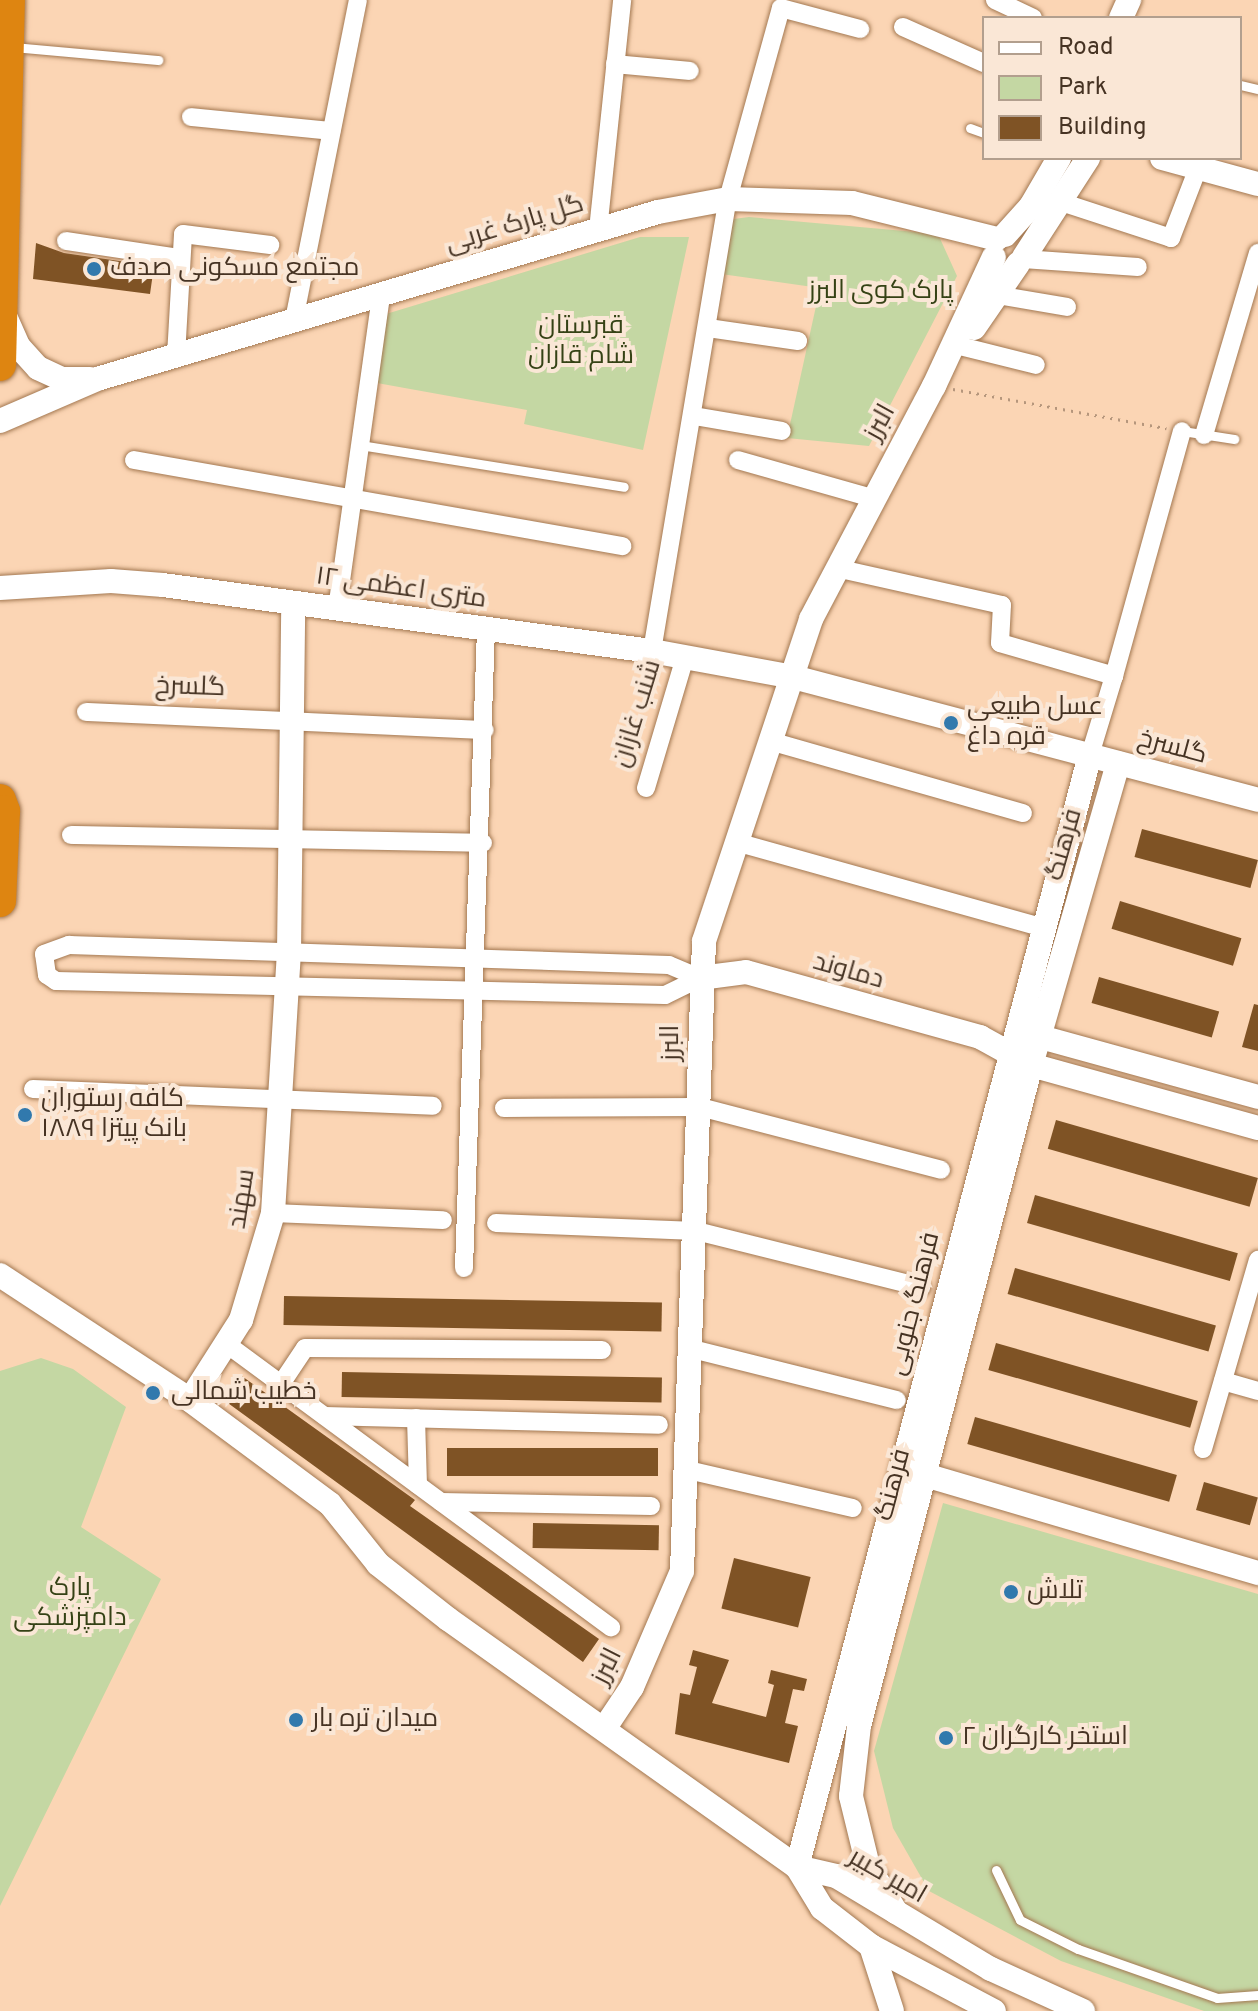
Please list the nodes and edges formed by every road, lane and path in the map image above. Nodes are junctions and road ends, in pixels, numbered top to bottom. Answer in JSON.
{"nodes":[{"id":1,"x":9,"y":0,"type":"edge"},
{"id":2,"x":358,"y":0,"type":"edge"},
{"id":3,"x":622,"y":0,"type":"edge"},
{"id":4,"x":995,"y":0,"type":"edge"},
{"id":5,"x":1029,"y":16,"type":"edge"},
{"id":6,"x":903,"y":27,"type":"dead end"},
{"id":7,"x":860,"y":29,"type":"dead end"},
{"id":8,"x":9,"y":47,"type":"junction"},
{"id":9,"x":158,"y":60,"type":"dead end"},
{"id":10,"x":982,"y":62,"type":"edge"},
{"id":11,"x":615,"y":64,"type":"junction"},
{"id":12,"x":690,"y":71,"type":"dead end"},
{"id":13,"x":191,"y":117,"type":"dead end"},
{"id":14,"x":970,"y":128,"type":"dead end"},
{"id":15,"x":331,"y":131,"type":"junction"},
{"id":16,"x":982,"y":132,"type":"edge"},
{"id":17,"x":1058,"y":160,"type":"edge"},
{"id":18,"x":1087,"y":160,"type":"edge"},
{"id":19,"x":1169,"y":160,"type":"edge"},
{"id":20,"x":1198,"y":168,"type":"junction"},
{"id":21,"x":1258,"y":184,"type":"edge"},
{"id":22,"x":728,"y":199,"type":"junction"},
{"id":23,"x":1058,"y":201,"type":"junction"},
{"id":24,"x":598,"y":230,"type":"junction"},
{"id":25,"x":66,"y":241,"type":"dead end"},
{"id":26,"x":270,"y":245,"type":"dead end"},
{"id":27,"x":997,"y":245,"type":"junction"},
{"id":28,"x":1258,"y":253,"type":"edge"},
{"id":29,"x":180,"y":258,"type":"junction"},
{"id":30,"x":1022,"y":260,"type":"junction"},
{"id":31,"x":1138,"y":267,"type":"dead end"},
{"id":32,"x":381,"y":294,"type":"junction"},
{"id":33,"x":997,"y":295,"type":"junction"},
{"id":34,"x":1067,"y":307,"type":"dead end"},
{"id":35,"x":2,"y":310,"type":"edge"},
{"id":36,"x":294,"y":320,"type":"junction"},
{"id":37,"x":708,"y":328,"type":"junction"},
{"id":38,"x":798,"y":341,"type":"dead end"},
{"id":39,"x":960,"y":346,"type":"junction"},
{"id":40,"x":176,"y":356,"type":"junction"},
{"id":41,"x":0,"y":365,"type":"edge"},
{"id":42,"x":1036,"y":365,"type":"dead end"},
{"id":43,"x":97,"y":379,"type":"junction"},
{"id":44,"x":934,"y":386,"type":"junction"},
{"id":45,"x":694,"y":416,"type":"junction"},
{"id":46,"x":0,"y":421,"type":"edge"},
{"id":47,"x":782,"y":431,"type":"dead end"},
{"id":48,"x":1182,"y":431,"type":"junction"},
{"id":49,"x":1204,"y":435,"type":"junction"},
{"id":50,"x":1234,"y":439,"type":"dead end"},
{"id":51,"x":360,"y":445,"type":"junction"},
{"id":52,"x":134,"y":460,"type":"dead end"},
{"id":53,"x":738,"y":460,"type":"dead end"},
{"id":54,"x":624,"y":487,"type":"dead end"},
{"id":55,"x":872,"y":498,"type":"junction"},
{"id":56,"x":352,"y":500,"type":"junction"},
{"id":57,"x":622,"y":546,"type":"dead end"},
{"id":58,"x":836,"y":568,"type":"junction"},
{"id":59,"x":0,"y":588,"type":"edge"},
{"id":60,"x":293,"y":603,"type":"junction"},
{"id":61,"x":337,"y":609,"type":"junction"},
{"id":62,"x":486,"y":628,"type":"junction"},
{"id":63,"x":652,"y":651,"type":"junction"},
{"id":64,"x":685,"y":657,"type":"junction"},
{"id":65,"x":1114,"y":676,"type":"junction"},
{"id":66,"x":793,"y":677,"type":"junction"},
{"id":67,"x":86,"y":712,"type":"dead end"},
{"id":68,"x":291,"y":720,"type":"junction"},
{"id":69,"x":485,"y":730,"type":"junction"},
{"id":70,"x":770,"y":741,"type":"junction"},
{"id":71,"x":1090,"y":755,"type":"junction"},
{"id":72,"x":1118,"y":763,"type":"junction"},
{"id":73,"x":646,"y":788,"type":"dead end"},
{"id":74,"x":0,"y":800,"type":"edge"},
{"id":75,"x":1258,"y":800,"type":"edge"},
{"id":76,"x":1023,"y":813,"type":"dead end"},
{"id":77,"x":71,"y":835,"type":"dead end"},
{"id":78,"x":290,"y":840,"type":"junction"},
{"id":79,"x":736,"y":842,"type":"junction"},
{"id":80,"x":483,"y":843,"type":"junction"},
{"id":81,"x":0,"y":901,"type":"edge"},
{"id":82,"x":1043,"y":928,"type":"junction"},
{"id":83,"x":289,"y":953,"type":"junction"},
{"id":84,"x":477,"y":959,"type":"junction"},
{"id":85,"x":700,"y":978,"type":"junction"},
{"id":86,"x":288,"y":987,"type":"junction"},
{"id":87,"x":474,"y":992,"type":"junction"},
{"id":88,"x":1028,"y":1033,"type":"junction"},
{"id":89,"x":980,"y":1037,"type":"junction"},
{"id":90,"x":1008,"y":1055,"type":"junction"},
{"id":91,"x":1031,"y":1065,"type":"junction"},
{"id":92,"x":33,"y":1089,"type":"dead end"},
{"id":93,"x":1258,"y":1097,"type":"edge"},
{"id":94,"x":283,"y":1100,"type":"junction"},
{"id":95,"x":433,"y":1106,"type":"dead end"},
{"id":96,"x":700,"y":1107,"type":"junction"},
{"id":97,"x":504,"y":1108,"type":"dead end"},
{"id":98,"x":1258,"y":1128,"type":"edge"},
{"id":99,"x":941,"y":1170,"type":"dead end"},
{"id":100,"x":273,"y":1213,"type":"junction"},
{"id":101,"x":443,"y":1220,"type":"dead end"},
{"id":102,"x":496,"y":1223,"type":"dead end"},
{"id":103,"x":696,"y":1231,"type":"junction"},
{"id":104,"x":1258,"y":1260,"type":"edge"},
{"id":105,"x":464,"y":1268,"type":"dead end"},
{"id":106,"x":0,"y":1275,"type":"edge"},
{"id":107,"x":921,"y":1287,"type":"dead end"},
{"id":108,"x":228,"y":1345,"type":"junction"},
{"id":109,"x":692,"y":1349,"type":"junction"},
{"id":110,"x":602,"y":1350,"type":"dead end"},
{"id":111,"x":1223,"y":1381,"type":"junction"},
{"id":112,"x":281,"y":1384,"type":"junction"},
{"id":113,"x":1258,"y":1391,"type":"edge"},
{"id":114,"x":190,"y":1400,"type":"junction"},
{"id":115,"x":897,"y":1400,"type":"dead end"},
{"id":116,"x":325,"y":1416,"type":"junction"},
{"id":117,"x":416,"y":1418,"type":"junction"},
{"id":118,"x":659,"y":1425,"type":"dead end"},
{"id":119,"x":1203,"y":1449,"type":"dead end"},
{"id":120,"x":688,"y":1470,"type":"junction"},
{"id":121,"x":914,"y":1472,"type":"junction"},
{"id":122,"x":418,"y":1485,"type":"junction"},
{"id":123,"x":441,"y":1502,"type":"junction"},
{"id":124,"x":651,"y":1506,"type":"dead end"},
{"id":125,"x":853,"y":1508,"type":"dead end"},
{"id":126,"x":1258,"y":1573,"type":"edge"},
{"id":127,"x":611,"y":1627,"type":"dead end"},
{"id":128,"x":604,"y":1729,"type":"junction"},
{"id":129,"x":797,"y":1867,"type":"junction"},
{"id":130,"x":996,"y":1870,"type":"dead end"},
{"id":131,"x":897,"y":1914,"type":"junction"},
{"id":132,"x":871,"y":1946,"type":"junction"},
{"id":133,"x":991,"y":1969,"type":"junction"},
{"id":134,"x":1258,"y":1995,"type":"edge"},
{"id":135,"x":979,"y":2008,"type":"edge"},
{"id":136,"x":892,"y":2011,"type":"edge"},
{"id":137,"x":1083,"y":2011,"type":"edge"}],
"edges":[{"from":1,"to":8,"type":"highway"},
{"from":2,"to":15,"type":"street"},
{"from":3,"to":11,"type":"street"},
{"from":4,"to":5,"type":"street"},
{"from":6,"to":10,"type":"street"},
{"from":7,"to":22,"type":"street"},
{"from":8,"to":9,"type":"lane"},
{"from":8,"to":35,"type":"highway"},
{"from":11,"to":12,"type":"street"},
{"from":11,"to":24,"type":"street"},
{"from":13,"to":15,"type":"street"},
{"from":14,"to":16,"type":"lane"},
{"from":15,"to":36,"type":"street"},
{"from":17,"to":27,"type":"main road","name":"البرز"},
{"from":18,"to":23,"type":"main road","name":"البرز"},
{"from":19,"to":20,"type":"main road"},
{"from":20,"to":21,"type":"main road"},
{"from":20,"to":23,"type":"street"},
{"from":22,"to":24,"type":"main road","name":"گل پارک غربی"},
{"from":22,"to":27,"type":"main road","name":"گل پارک غربی"},
{"from":22,"to":37,"type":"street"},
{"from":23,"to":30,"type":"main road","name":"البرز"},
{"from":24,"to":32,"type":"main road","name":"گل پارک غربی"},
{"from":25,"to":29,"type":"street"},
{"from":26,"to":29,"type":"street"},
{"from":27,"to":30,"type":"main road","name":"گل پارک غربی"},
{"from":27,"to":44,"type":"main road","name":"البرز"},
{"from":28,"to":49,"type":"street"},
{"from":29,"to":40,"type":"street"},
{"from":30,"to":31,"type":"street"},
{"from":30,"to":33,"type":"main road","name":"البرز"},
{"from":32,"to":36,"type":"main road","name":"گل پارک غربی"},
{"from":32,"to":51,"type":"street"},
{"from":33,"to":34,"type":"street"},
{"from":33,"to":39,"type":"main road","name":"البرز"},
{"from":35,"to":41,"type":"highway"},
{"from":35,"to":43,"type":"main road"},
{"from":36,"to":40,"type":"main road","name":"گل پارک غربی"},
{"from":37,"to":38,"type":"street"},
{"from":37,"to":45,"type":"street"},
{"from":39,"to":42,"type":"street"},
{"from":39,"to":44,"type":"main road","name":"البرز"},
{"from":40,"to":43,"type":"main road","name":"گل پارک غربی"},
{"from":43,"to":46,"type":"main road"},
{"from":44,"to":48,"type":"path"},
{"from":44,"to":55,"type":"main road","name":"البرز"},
{"from":45,"to":47,"type":"street"},
{"from":45,"to":63,"type":"street"},
{"from":48,"to":49,"type":"lane"},
{"from":48,"to":65,"type":"street"},
{"from":49,"to":50,"type":"lane"},
{"from":51,"to":54,"type":"lane"},
{"from":51,"to":56,"type":"street"},
{"from":52,"to":56,"type":"street"},
{"from":53,"to":55,"type":"street"},
{"from":55,"to":58,"type":"main road","name":"البرز"},
{"from":56,"to":57,"type":"street"},
{"from":56,"to":61,"type":"street"},
{"from":58,"to":65,"type":"street"},
{"from":58,"to":66,"type":"main road","name":"البرز"},
{"from":59,"to":60,"type":"main road","name":"۱۲ متری اعظمی"},
{"from":60,"to":61,"type":"main road","name":"۱۲ متری اعظمی"},
{"from":60,"to":68,"type":"main road"},
{"from":61,"to":62,"type":"main road","name":"۱۲ متری اعظمی"},
{"from":62,"to":63,"type":"main road","name":"۱۲ متری اعظمی"},
{"from":62,"to":69,"type":"street"},
{"from":63,"to":64,"type":"main road","name":"۱۲ متری اعظمی"},
{"from":64,"to":66,"type":"main road","name":"۱۲ متری اعظمی"},
{"from":64,"to":73,"type":"street","name":"شنب غازان"},
{"from":65,"to":71,"type":"street"},
{"from":66,"to":70,"type":"main road","name":"البرز"},
{"from":66,"to":71,"type":"main road","name":"گلسرخ"},
{"from":67,"to":68,"type":"street","name":"گلسرخ"},
{"from":68,"to":69,"type":"street","name":"گلسرخ"},
{"from":68,"to":78,"type":"main road"},
{"from":69,"to":80,"type":"street"},
{"from":70,"to":76,"type":"street"},
{"from":70,"to":79,"type":"main road","name":"البرز"},
{"from":71,"to":72,"type":"main road","name":"گلسرخ"},
{"from":71,"to":82,"type":"main road","name":"فرهنگ جنوبی"},
{"from":72,"to":75,"type":"main road","name":"گلسرخ"},
{"from":72,"to":88,"type":"main road","name":"فرهنگ"},
{"from":74,"to":81,"type":"highway"},
{"from":77,"to":78,"type":"street"},
{"from":78,"to":80,"type":"street"},
{"from":78,"to":83,"type":"main road"},
{"from":79,"to":82,"type":"street"},
{"from":79,"to":85,"type":"main road","name":"البرز"},
{"from":80,"to":84,"type":"street"},
{"from":82,"to":88,"type":"main road","name":"فرهنگ جنوبی"},
{"from":83,"to":84,"type":"street"},
{"from":83,"to":86,"type":"main road","name":"سهند"},
{"from":83,"to":86,"type":"street"},
{"from":84,"to":85,"type":"street"},
{"from":84,"to":87,"type":"street"},
{"from":85,"to":87,"type":"street"},
{"from":85,"to":89,"type":"main road","name":"دماوند"},
{"from":85,"to":96,"type":"main road","name":"البرز"},
{"from":86,"to":87,"type":"street"},
{"from":86,"to":94,"type":"main road","name":"سهند"},
{"from":87,"to":105,"type":"street"},
{"from":88,"to":89,"type":"main road"},
{"from":88,"to":90,"type":"main road","name":"فرهنگ جنوبی"},
{"from":88,"to":91,"type":"main road","name":"فرهنگ"},
{"from":88,"to":93,"type":"main road"},
{"from":89,"to":90,"type":"main road"},
{"from":90,"to":91,"type":"main road"},
{"from":90,"to":121,"type":"main road","name":"فرهنگ جنوبی"},
{"from":91,"to":98,"type":"main road"},
{"from":91,"to":121,"type":"main road","name":"فرهنگ"},
{"from":92,"to":94,"type":"street"},
{"from":94,"to":95,"type":"street"},
{"from":94,"to":100,"type":"main road","name":"سهند"},
{"from":96,"to":97,"type":"street"},
{"from":96,"to":99,"type":"street"},
{"from":96,"to":103,"type":"main road","name":"البرز"},
{"from":100,"to":101,"type":"street"},
{"from":100,"to":108,"type":"main road","name":"سهند"},
{"from":102,"to":103,"type":"street"},
{"from":103,"to":107,"type":"street"},
{"from":103,"to":109,"type":"main road","name":"البرز"},
{"from":104,"to":111,"type":"street"},
{"from":106,"to":114,"type":"main road"},
{"from":108,"to":112,"type":"street"},
{"from":108,"to":114,"type":"main road","name":"سهند"},
{"from":109,"to":115,"type":"street"},
{"from":109,"to":120,"type":"main road","name":"البرز"},
{"from":110,"to":112,"type":"street"},
{"from":111,"to":113,"type":"street"},
{"from":111,"to":119,"type":"street"},
{"from":112,"to":116,"type":"street"},
{"from":114,"to":128,"type":"main road"},
{"from":116,"to":117,"type":"street"},
{"from":116,"to":122,"type":"street"},
{"from":117,"to":118,"type":"street"},
{"from":117,"to":122,"type":"street"},
{"from":120,"to":125,"type":"street"},
{"from":120,"to":128,"type":"main road","name":"البرز"},
{"from":121,"to":126,"type":"main road"},
{"from":121,"to":129,"type":"main road","name":"فرهنگ جنوبی"},
{"from":121,"to":131,"type":"main road","name":"فرهنگ"},
{"from":122,"to":123,"type":"street"},
{"from":123,"to":124,"type":"street"},
{"from":123,"to":127,"type":"street"},
{"from":128,"to":129,"type":"main road"},
{"from":129,"to":131,"type":"main road","name":"امیر کبیر"},
{"from":129,"to":132,"type":"main road","name":"امیر کبیر"},
{"from":130,"to":134,"type":"lane"},
{"from":131,"to":133,"type":"main road","name":"امیر کبیر"},
{"from":132,"to":135,"type":"main road","name":"امیر کبیر"},
{"from":132,"to":136,"type":"main road"},
{"from":133,"to":135,"type":"main road"},
{"from":133,"to":137,"type":"main road","name":"امیر کبیر"}]}
